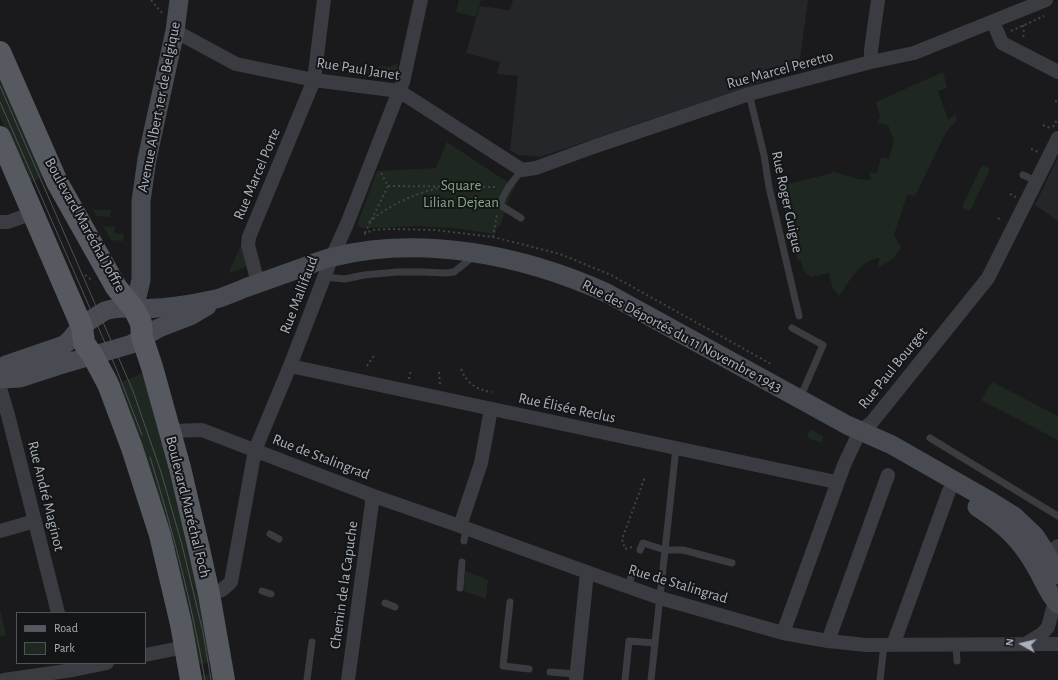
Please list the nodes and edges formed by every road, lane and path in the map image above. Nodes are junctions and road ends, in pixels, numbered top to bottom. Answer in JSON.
{"nodes":[{"id":1,"x":178,"y":0,"type":"edge"},
{"id":2,"x":324,"y":0,"type":"edge"},
{"id":3,"x":421,"y":0,"type":"edge"},
{"id":4,"x":878,"y":0,"type":"edge"},
{"id":5,"x":1046,"y":0,"type":"edge"},
{"id":6,"x":993,"y":22,"type":"junction"},
{"id":7,"x":1023,"y":25,"type":"dead end"},
{"id":8,"x":175,"y":31,"type":"junction"},
{"id":9,"x":1021,"y":43,"type":"dead end"},
{"id":10,"x":0,"y":52,"type":"edge"},
{"id":11,"x":871,"y":62,"type":"junction"},
{"id":12,"x":1058,"y":72,"type":"edge"},
{"id":13,"x":314,"y":80,"type":"junction"},
{"id":14,"x":400,"y":91,"type":"junction"},
{"id":15,"x":749,"y":94,"type":"junction"},
{"id":16,"x":1055,"y":101,"type":"dead end"},
{"id":17,"x":1058,"y":102,"type":"edge"},
{"id":18,"x":0,"y":137,"type":"edge"},
{"id":19,"x":1058,"y":138,"type":"edge"},
{"id":20,"x":522,"y":170,"type":"junction"},
{"id":21,"x":382,"y":173,"type":"dead end"},
{"id":22,"x":1023,"y":175,"type":"dead end"},
{"id":23,"x":1037,"y":181,"type":"junction"},
{"id":24,"x":388,"y":186,"type":"junction"},
{"id":25,"x":444,"y":186,"type":"junction"},
{"id":26,"x":509,"y":187,"type":"junction"},
{"id":27,"x":500,"y":205,"type":"junction"},
{"id":28,"x":33,"y":212,"type":"junction"},
{"id":29,"x":521,"y":218,"type":"dead end"},
{"id":30,"x":0,"y":222,"type":"edge"},
{"id":31,"x":369,"y":222,"type":"junction"},
{"id":32,"x":478,"y":253,"type":"junction"},
{"id":33,"x":332,"y":257,"type":"junction"},
{"id":34,"x":325,"y":277,"type":"junction"},
{"id":35,"x":258,"y":284,"type":"junction"},
{"id":36,"x":641,"y":292,"type":"dead end"},
{"id":37,"x":218,"y":298,"type":"junction"},
{"id":38,"x":134,"y":309,"type":"junction"},
{"id":39,"x":799,"y":316,"type":"dead end"},
{"id":40,"x":82,"y":327,"type":"junction"},
{"id":41,"x":792,"y":328,"type":"dead end"},
{"id":42,"x":142,"y":337,"type":"junction"},
{"id":43,"x":375,"y":354,"type":"dead end"},
{"id":44,"x":93,"y":356,"type":"junction"},
{"id":45,"x":771,"y":364,"type":"dead end"},
{"id":46,"x":290,"y":366,"type":"junction"},
{"id":47,"x":367,"y":366,"type":"dead end"},
{"id":48,"x":461,"y":369,"type":"dead end"},
{"id":49,"x":0,"y":374,"type":"edge"},
{"id":50,"x":0,"y":379,"type":"edge"},
{"id":51,"x":0,"y":388,"type":"edge"},
{"id":52,"x":492,"y":392,"type":"dead end"},
{"id":53,"x":800,"y":398,"type":"junction"},
{"id":54,"x":491,"y":409,"type":"junction"},
{"id":55,"x":860,"y":431,"type":"junction"},
{"id":56,"x":170,"y":432,"type":"junction"},
{"id":57,"x":930,"y":438,"type":"dead end"},
{"id":58,"x":676,"y":448,"type":"junction"},
{"id":59,"x":255,"y":450,"type":"junction"},
{"id":60,"x":888,"y":475,"type":"dead end"},
{"id":61,"x":645,"y":477,"type":"dead end"},
{"id":62,"x":836,"y":482,"type":"junction"},
{"id":63,"x":949,"y":491,"type":"junction"},
{"id":64,"x":371,"y":495,"type":"junction"},
{"id":65,"x":1058,"y":516,"type":"edge"},
{"id":66,"x":35,"y":521,"type":"junction"},
{"id":67,"x":0,"y":531,"type":"edge"},
{"id":68,"x":463,"y":531,"type":"junction"},
{"id":69,"x":270,"y":534,"type":"dead end"},
{"id":70,"x":278,"y":539,"type":"dead end"},
{"id":71,"x":625,"y":549,"type":"dead end"},
{"id":72,"x":640,"y":550,"type":"dead end"},
{"id":73,"x":665,"y":550,"type":"junction"},
{"id":74,"x":1045,"y":553,"type":"edge"},
{"id":75,"x":462,"y":562,"type":"dead end"},
{"id":76,"x":732,"y":563,"type":"dead end"},
{"id":77,"x":587,"y":573,"type":"junction"},
{"id":78,"x":1058,"y":575,"type":"edge"},
{"id":79,"x":460,"y":588,"type":"dead end"},
{"id":80,"x":262,"y":591,"type":"dead end"},
{"id":81,"x":209,"y":594,"type":"junction"},
{"id":82,"x":271,"y":594,"type":"dead end"},
{"id":83,"x":660,"y":598,"type":"junction"},
{"id":84,"x":510,"y":602,"type":"dead end"},
{"id":85,"x":1056,"y":603,"type":"edge"},
{"id":86,"x":385,"y":604,"type":"dead end"},
{"id":87,"x":395,"y":607,"type":"dead end"},
{"id":88,"x":58,"y":612,"type":"edge"},
{"id":89,"x":783,"y":632,"type":"junction"},
{"id":90,"x":828,"y":641,"type":"junction"},
{"id":91,"x":312,"y":642,"type":"dead end"},
{"id":92,"x":655,"y":643,"type":"junction"},
{"id":93,"x":1058,"y":644,"type":"edge"},
{"id":94,"x":888,"y":645,"type":"junction"},
{"id":95,"x":956,"y":645,"type":"junction"},
{"id":96,"x":1025,"y":645,"type":"junction"},
{"id":97,"x":185,"y":647,"type":"junction"},
{"id":98,"x":146,"y":655,"type":"edge"},
{"id":99,"x":957,"y":661,"type":"dead end"},
{"id":100,"x":103,"y":664,"type":"edge"},
{"id":101,"x":529,"y":669,"type":"dead end"},
{"id":102,"x":73,"y":671,"type":"edge"},
{"id":103,"x":550,"y":672,"type":"dead end"},
{"id":104,"x":576,"y":677,"type":"edge"},
{"id":105,"x":4,"y":680,"type":"edge"},
{"id":106,"x":191,"y":680,"type":"edge"},
{"id":107,"x":224,"y":680,"type":"edge"},
{"id":108,"x":307,"y":680,"type":"edge"},
{"id":109,"x":348,"y":680,"type":"edge"},
{"id":110,"x":625,"y":680,"type":"edge"},
{"id":111,"x":651,"y":680,"type":"edge"},
{"id":112,"x":880,"y":680,"type":"edge"}],
"edges":[{"from":1,"to":8,"type":"street","name":"Avenue Albert 1er de Belgique"},
{"from":2,"to":13,"type":"street","name":"Rue Marcel Porte"},
{"from":3,"to":14,"type":"street","name":"Rue Mallifaud"},
{"from":4,"to":11,"type":"street"},
{"from":5,"to":6,"type":"street","name":"Rue Marcel Peretto"},
{"from":6,"to":11,"type":"street","name":"Rue Marcel Peretto"},
{"from":6,"to":12,"type":"street"},
{"from":7,"to":9,"type":"path"},
{"from":8,"to":13,"type":"street","name":"Rue Paul Janet"},
{"from":8,"to":38,"type":"street","name":"Avenue Albert 1er de Belgique"},
{"from":10,"to":38,"type":"main road","name":"Boulevard Maréchal Joffre"},
{"from":11,"to":15,"type":"street","name":"Rue Marcel Peretto"},
{"from":13,"to":14,"type":"street","name":"Rue Paul Janet"},
{"from":13,"to":35,"type":"street","name":"Rue Marcel Porte"},
{"from":14,"to":20,"type":"street","name":"Rue Paul Janet"},
{"from":14,"to":33,"type":"street","name":"Rue Mallifaud"},
{"from":15,"to":20,"type":"street","name":"Rue Marcel Peretto"},
{"from":15,"to":39,"type":"lane","name":"Rue Roger Guigue"},
{"from":16,"to":17,"type":"path"},
{"from":18,"to":28,"type":"main road"},
{"from":19,"to":23,"type":"street","name":"Rue Paul Bourget"},
{"from":20,"to":26,"type":"lane"},
{"from":21,"to":24,"type":"path"},
{"from":22,"to":23,"type":"lane"},
{"from":23,"to":55,"type":"street","name":"Rue Paul Bourget"},
{"from":24,"to":25,"type":"path"},
{"from":24,"to":31,"type":"path"},
{"from":25,"to":26,"type":"path"},
{"from":25,"to":31,"type":"path"},
{"from":26,"to":27,"type":"lane"},
{"from":27,"to":29,"type":"lane"},
{"from":27,"to":31,"type":"path"},
{"from":28,"to":30,"type":"street"},
{"from":28,"to":40,"type":"main road"},
{"from":32,"to":33,"type":"street","name":"Rue des Déportés du 11 Novembre 1943"},
{"from":32,"to":34,"type":"lane"},
{"from":32,"to":53,"type":"street","name":"Rue des Déportés du 11 Novembre 1943"},
{"from":33,"to":34,"type":"street","name":"Rue Mallifaud"},
{"from":33,"to":35,"type":"street","name":"Rue des Déportés du 11 Novembre 1943"},
{"from":34,"to":46,"type":"street","name":"Rue Mallifaud"},
{"from":35,"to":37,"type":"street","name":"Rue des Déportés du 11 Novembre 1943"},
{"from":36,"to":45,"type":"path"},
{"from":37,"to":38,"type":"street"},
{"from":37,"to":42,"type":"street"},
{"from":38,"to":40,"type":"street"},
{"from":38,"to":42,"type":"main road","name":"Boulevard Maréchal Joffre"},
{"from":40,"to":44,"type":"main road"},
{"from":40,"to":49,"type":"street"},
{"from":41,"to":53,"type":"lane"},
{"from":42,"to":44,"type":"street"},
{"from":42,"to":56,"type":"main road","name":"Boulevard Maréchal Foch"},
{"from":43,"to":47,"type":"path"},
{"from":44,"to":50,"type":"street"},
{"from":44,"to":97,"type":"main road"},
{"from":46,"to":54,"type":"street","name":"Rue Élisée Reclus"},
{"from":46,"to":59,"type":"street","name":"Rue Mallifaud"},
{"from":48,"to":52,"type":"path"},
{"from":51,"to":66,"type":"street","name":"Rue André Maginot"},
{"from":53,"to":55,"type":"street","name":"Rue des Déportés du 11 Novembre 1943"},
{"from":54,"to":58,"type":"street","name":"Rue Élisée Reclus"},
{"from":54,"to":68,"type":"street"},
{"from":55,"to":62,"type":"street","name":"Rue Paul Bourget"},
{"from":55,"to":63,"type":"street","name":"Rue des Déportés du 11 Novembre 1943"},
{"from":55,"to":74,"type":"street","name":"Rue des Déportés du 11 Novembre 1943"},
{"from":56,"to":59,"type":"street","name":"Rue de Stalingrad"},
{"from":56,"to":81,"type":"main road","name":"Boulevard Maréchal Foch"},
{"from":57,"to":65,"type":"lane"},
{"from":58,"to":62,"type":"street","name":"Rue Élisée Reclus"},
{"from":58,"to":73,"type":"lane"},
{"from":59,"to":64,"type":"street","name":"Rue de Stalingrad"},
{"from":59,"to":81,"type":"street","name":"Rue Mallifaud"},
{"from":60,"to":90,"type":"street"},
{"from":61,"to":71,"type":"path"},
{"from":62,"to":89,"type":"street","name":"Rue Paul Bourget"},
{"from":63,"to":74,"type":"street","name":"Rue des Déportés du 11 Novembre 1943"},
{"from":63,"to":94,"type":"street"},
{"from":64,"to":68,"type":"street","name":"Rue de Stalingrad"},
{"from":64,"to":109,"type":"street","name":"Chemin de la Capuche"},
{"from":66,"to":67,"type":"street"},
{"from":66,"to":88,"type":"street","name":"Rue André Maginot"},
{"from":68,"to":77,"type":"street","name":"Rue de Stalingrad"},
{"from":69,"to":70,"type":"lane"},
{"from":72,"to":73,"type":"lane"},
{"from":73,"to":76,"type":"lane"},
{"from":73,"to":83,"type":"lane"},
{"from":74,"to":78,"type":"street","name":"Rue des Déportés du 11 Novembre 1943"},
{"from":74,"to":85,"type":"street","name":"Rue des Déportés du 11 Novembre 1943"},
{"from":75,"to":79,"type":"lane"},
{"from":77,"to":83,"type":"street","name":"Rue de Stalingrad"},
{"from":77,"to":104,"type":"street"},
{"from":80,"to":82,"type":"lane"},
{"from":81,"to":107,"type":"main road","name":"Boulevard Maréchal Foch"},
{"from":83,"to":89,"type":"street","name":"Rue de Stalingrad"},
{"from":83,"to":92,"type":"lane"},
{"from":84,"to":101,"type":"lane"},
{"from":85,"to":96,"type":"street"},
{"from":86,"to":87,"type":"lane"},
{"from":89,"to":90,"type":"street","name":"Rue de Stalingrad"},
{"from":90,"to":94,"type":"street","name":"Rue de Stalingrad"},
{"from":91,"to":108,"type":"lane"},
{"from":92,"to":110,"type":"lane"},
{"from":92,"to":111,"type":"lane"},
{"from":93,"to":96,"type":"street","name":"Rue de Stalingrad"},
{"from":94,"to":95,"type":"street","name":"Rue de Stalingrad"},
{"from":94,"to":112,"type":"lane"},
{"from":95,"to":96,"type":"street","name":"Rue de Stalingrad"},
{"from":95,"to":99,"type":"lane"},
{"from":97,"to":98,"type":"street"},
{"from":97,"to":106,"type":"main road"},
{"from":100,"to":102,"type":"street"},
{"from":102,"to":105,"type":"street"},
{"from":103,"to":104,"type":"lane"}]}
